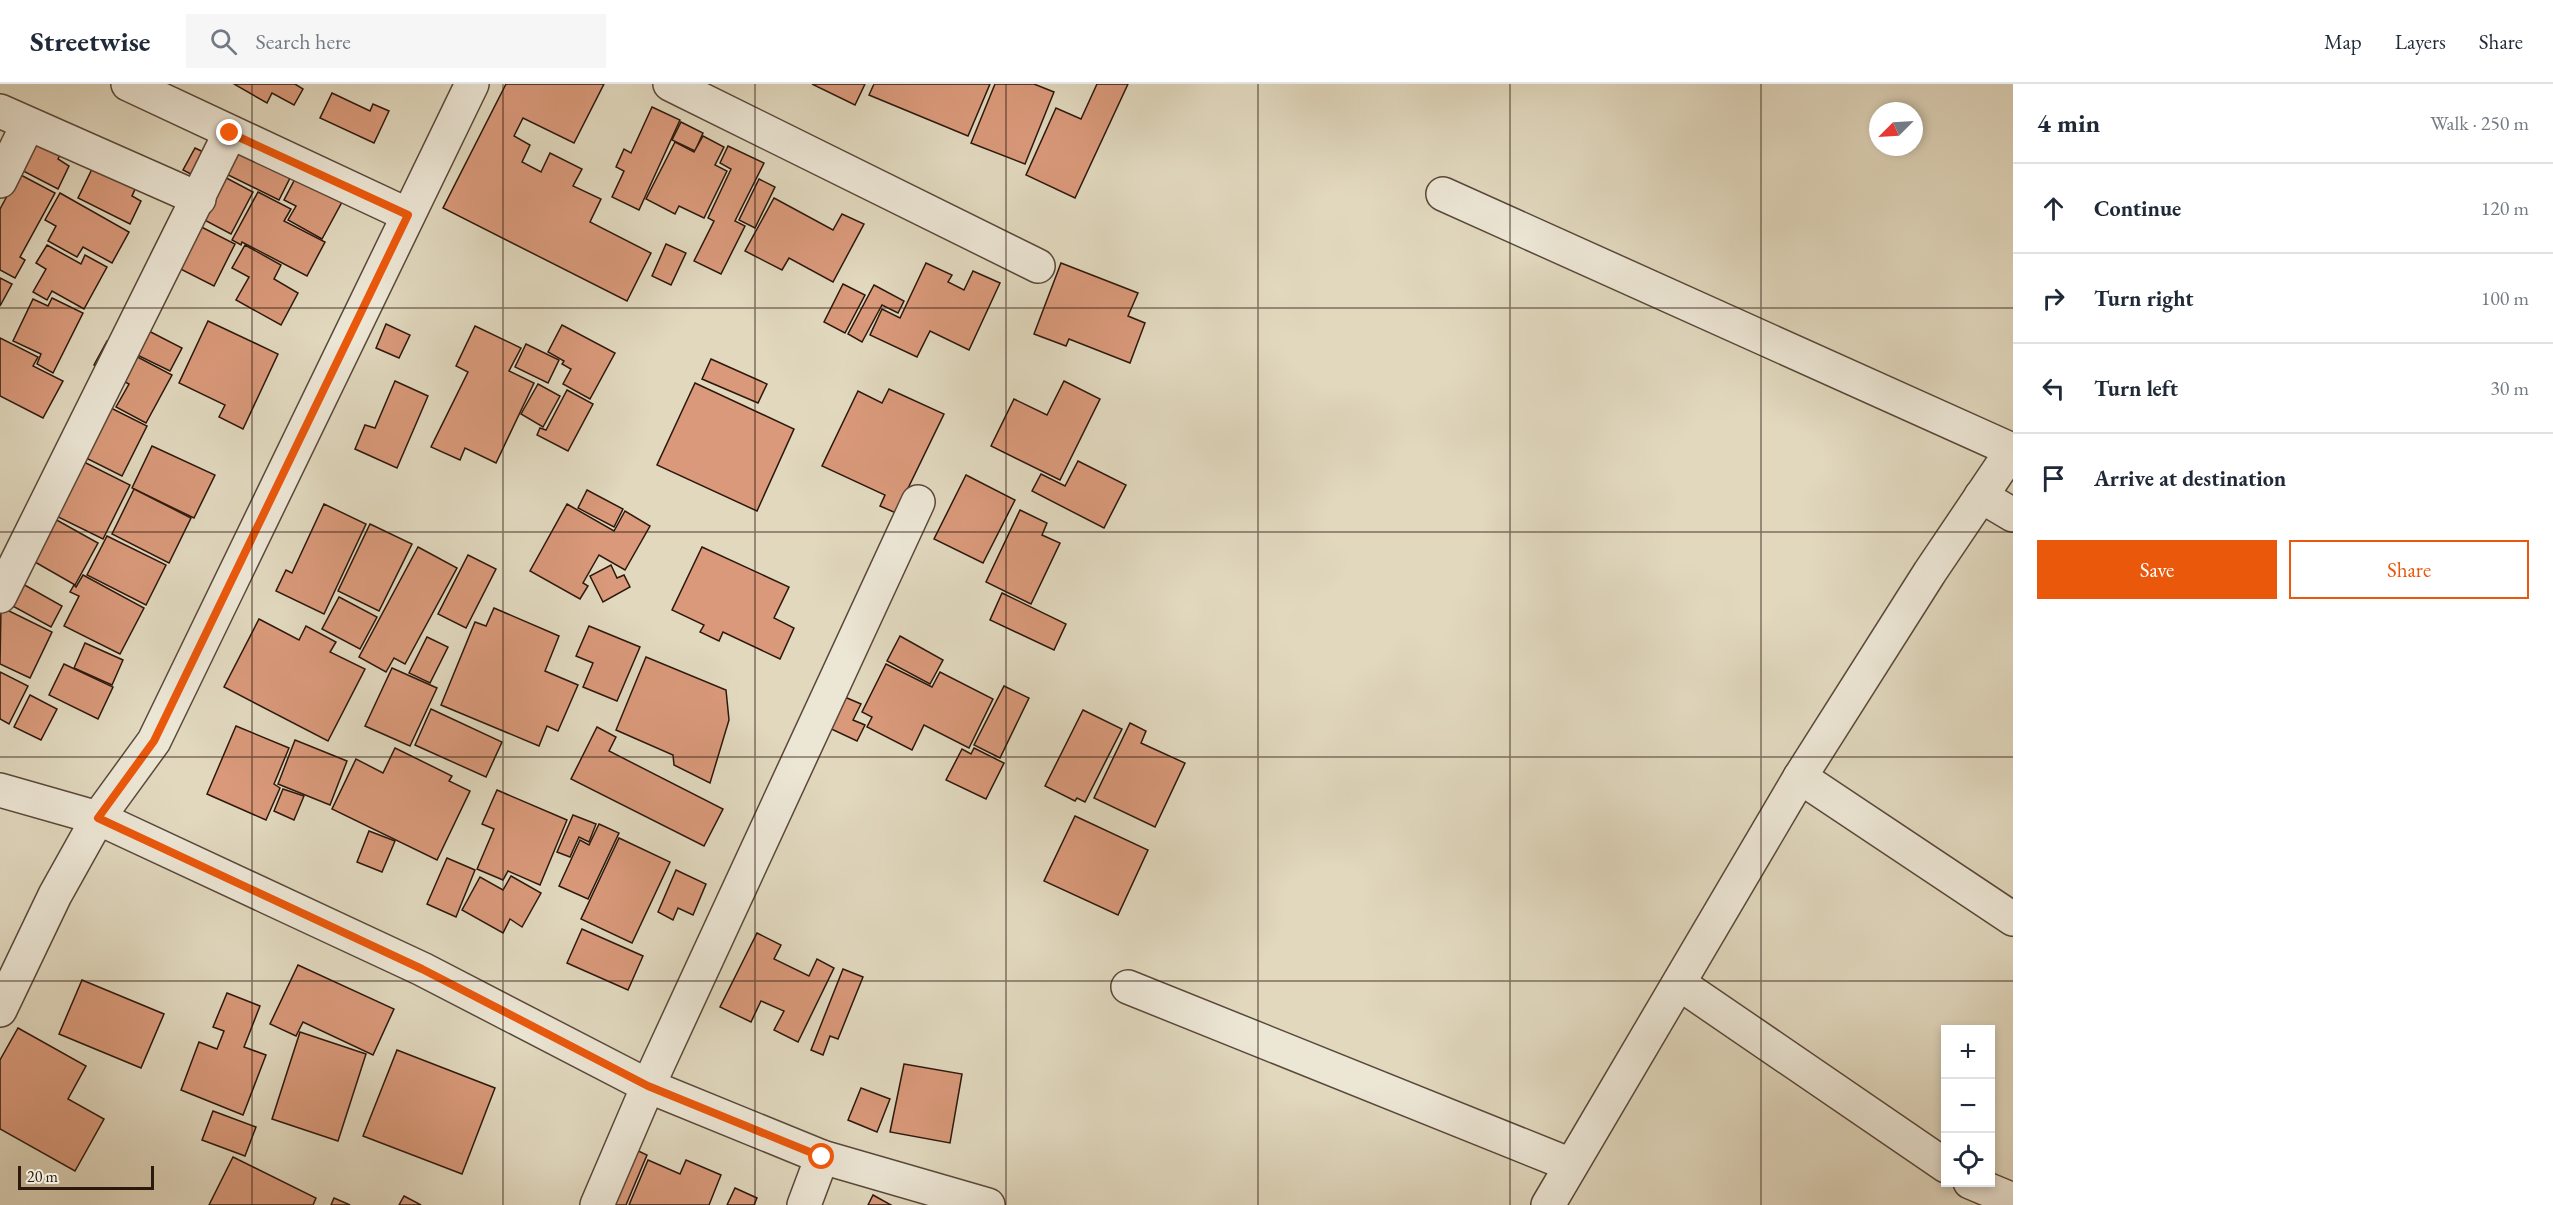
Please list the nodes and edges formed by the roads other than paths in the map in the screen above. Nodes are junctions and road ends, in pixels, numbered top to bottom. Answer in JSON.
{"nodes":[{"id":1,"x":128,"y":84,"type":"edge"},
{"id":2,"x":472,"y":84,"type":"edge"},
{"id":3,"x":670,"y":84,"type":"edge"},
{"id":4,"x":14,"y":117,"type":"edge"},
{"id":5,"x":230,"y":133,"type":"junction"},
{"id":6,"x":0,"y":181,"type":"edge"},
{"id":7,"x":1443,"y":194,"type":"dead end"},
{"id":8,"x":199,"y":200,"type":"junction"},
{"id":9,"x":408,"y":215,"type":"junction"},
{"id":10,"x":1038,"y":266,"type":"dead end"},
{"id":11,"x":2013,"y":449,"type":"edge"},
{"id":12,"x":1981,"y":496,"type":"junction"},
{"id":13,"x":918,"y":502,"type":"dead end"},
{"id":14,"x":2013,"y":515,"type":"edge"},
{"id":15,"x":0,"y":596,"type":"edge"},
{"id":16,"x":1800,"y":777,"type":"junction"},
{"id":17,"x":0,"y":790,"type":"edge"},
{"id":18,"x":98,"y":818,"type":"junction"},
{"id":19,"x":2010,"y":911,"type":"edge"},
{"id":20,"x":12,"y":959,"type":"edge"},
{"id":21,"x":1680,"y":984,"type":"junction"},
{"id":22,"x":1128,"y":987,"type":"dead end"},
{"id":23,"x":0,"y":1010,"type":"edge"},
{"id":24,"x":648,"y":1086,"type":"junction"},
{"id":25,"x":822,"y":1157,"type":"junction"},
{"id":26,"x":1941,"y":1163,"type":"edge"},
{"id":27,"x":1571,"y":1165,"type":"junction"},
{"id":28,"x":1982,"y":1187,"type":"edge"},
{"id":29,"x":2013,"y":1200,"type":"edge"},
{"id":30,"x":597,"y":1205,"type":"edge"},
{"id":31,"x":804,"y":1205,"type":"edge"},
{"id":32,"x":988,"y":1205,"type":"edge"},
{"id":33,"x":1548,"y":1205,"type":"edge"}],
"edges":[{"from":1,"to":5,"type":"street"},
{"from":2,"to":9,"type":"street"},
{"from":3,"to":10,"type":"street"},
{"from":4,"to":6,"type":"street"},
{"from":4,"to":8,"type":"street"},
{"from":5,"to":8,"type":"street"},
{"from":5,"to":9,"type":"street"},
{"from":7,"to":11,"type":"street"},
{"from":8,"to":15,"type":"street"},
{"from":9,"to":18,"type":"street"},
{"from":11,"to":12,"type":"street"},
{"from":12,"to":14,"type":"street"},
{"from":12,"to":16,"type":"street"},
{"from":13,"to":24,"type":"street"},
{"from":16,"to":19,"type":"street"},
{"from":16,"to":21,"type":"street"},
{"from":17,"to":18,"type":"street"},
{"from":18,"to":20,"type":"street"},
{"from":18,"to":24,"type":"street"},
{"from":20,"to":23,"type":"street"},
{"from":21,"to":26,"type":"street"},
{"from":21,"to":27,"type":"street"},
{"from":22,"to":27,"type":"street"},
{"from":24,"to":25,"type":"street"},
{"from":24,"to":30,"type":"street"},
{"from":25,"to":31,"type":"street"},
{"from":25,"to":32,"type":"street"},
{"from":27,"to":33,"type":"street"},
{"from":28,"to":29,"type":"street"}]}
